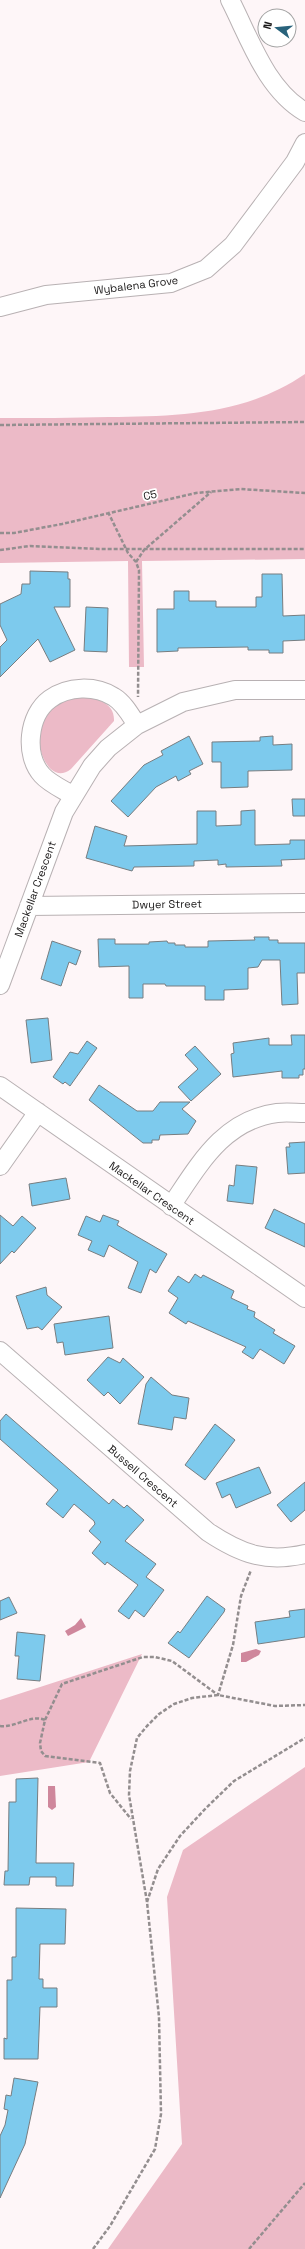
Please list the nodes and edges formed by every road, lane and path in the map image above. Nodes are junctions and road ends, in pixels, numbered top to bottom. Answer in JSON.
{"nodes":[{"id":1,"x":230,"y":0,"type":"edge"},
{"id":2,"x":305,"y":112,"type":"edge"},
{"id":3,"x":305,"y":143,"type":"edge"},
{"id":4,"x":0,"y":307,"type":"edge"},
{"id":5,"x":305,"y":422,"type":"edge"},
{"id":6,"x":0,"y":425,"type":"edge"},
{"id":7,"x":211,"y":492,"type":"junction"},
{"id":8,"x":305,"y":493,"type":"edge"},
{"id":9,"x":108,"y":512,"type":"junction"},
{"id":10,"x":0,"y":533,"type":"edge"},
{"id":11,"x":126,"y":549,"type":"junction"},
{"id":12,"x":305,"y":549,"type":"edge"},
{"id":13,"x":0,"y":550,"type":"edge"},
{"id":14,"x":144,"y":550,"type":"junction"},
{"id":15,"x":136,"y":562,"type":"junction"},
{"id":16,"x":305,"y":690,"type":"edge"},
{"id":17,"x":138,"y":699,"type":"dead end"},
{"id":18,"x":137,"y":725,"type":"junction"},
{"id":19,"x":72,"y":795,"type":"junction"},
{"id":20,"x":305,"y":903,"type":"edge"},
{"id":21,"x":28,"y":906,"type":"junction"},
{"id":22,"x":0,"y":985,"type":"edge"},
{"id":23,"x":0,"y":1086,"type":"edge"},
{"id":24,"x":38,"y":1112,"type":"junction"},
{"id":25,"x":305,"y":1113,"type":"edge"},
{"id":26,"x":0,"y":1166,"type":"edge"},
{"id":27,"x":171,"y":1206,"type":"junction"},
{"id":28,"x":305,"y":1298,"type":"edge"},
{"id":29,"x":0,"y":1351,"type":"edge"},
{"id":30,"x":305,"y":1554,"type":"edge"},
{"id":31,"x":255,"y":1556,"type":"junction"},
{"id":32,"x":218,"y":1695,"type":"junction"},
{"id":33,"x":305,"y":1705,"type":"edge"},
{"id":34,"x":45,"y":1720,"type":"junction"},
{"id":35,"x":0,"y":1726,"type":"edge"},
{"id":36,"x":305,"y":1738,"type":"edge"},
{"id":37,"x":132,"y":1820,"type":"junction"},
{"id":38,"x":147,"y":1902,"type":"junction"},
{"id":39,"x":305,"y":2183,"type":"edge"},
{"id":40,"x":93,"y":2249,"type":"edge"},
{"id":41,"x":249,"y":2249,"type":"edge"}],
"edges":[{"from":1,"to":2,"type":"street"},
{"from":3,"to":4,"type":"street","name":"Wybalena Grove"},
{"from":5,"to":6,"type":"path"},
{"from":7,"to":8,"type":"path","name":"C5"},
{"from":7,"to":9,"type":"path","name":"C5"},
{"from":7,"to":14,"type":"path"},
{"from":9,"to":10,"type":"path","name":"C5"},
{"from":9,"to":11,"type":"path"},
{"from":11,"to":13,"type":"path"},
{"from":11,"to":14,"type":"path"},
{"from":11,"to":15,"type":"path"},
{"from":12,"to":14,"type":"path"},
{"from":14,"to":15,"type":"path"},
{"from":15,"to":17,"type":"path"},
{"from":16,"to":18,"type":"street","name":"Mackellar Crescent"},
{"from":18,"to":19,"type":"street","name":"Mackellar Crescent"},
{"from":18,"to":19,"type":"street"},
{"from":19,"to":21,"type":"street","name":"Mackellar Crescent"},
{"from":20,"to":21,"type":"street","name":"Dwyer Street"},
{"from":21,"to":22,"type":"street","name":"Mackellar Crescent"},
{"from":23,"to":24,"type":"street","name":"Mackellar Crescent"},
{"from":24,"to":26,"type":"street"},
{"from":24,"to":27,"type":"street","name":"Mackellar Crescent"},
{"from":25,"to":27,"type":"street"},
{"from":27,"to":28,"type":"street","name":"Mackellar Crescent"},
{"from":29,"to":31,"type":"street","name":"Bussell Crescent"},
{"from":30,"to":31,"type":"street","name":"Bussell Crescent"},
{"from":31,"to":32,"type":"path"},
{"from":32,"to":33,"type":"path"},
{"from":32,"to":34,"type":"path"},
{"from":32,"to":37,"type":"path"},
{"from":34,"to":35,"type":"path"},
{"from":34,"to":37,"type":"path"},
{"from":36,"to":38,"type":"path"},
{"from":37,"to":38,"type":"path"},
{"from":38,"to":40,"type":"path"},
{"from":39,"to":41,"type":"path"}]}
